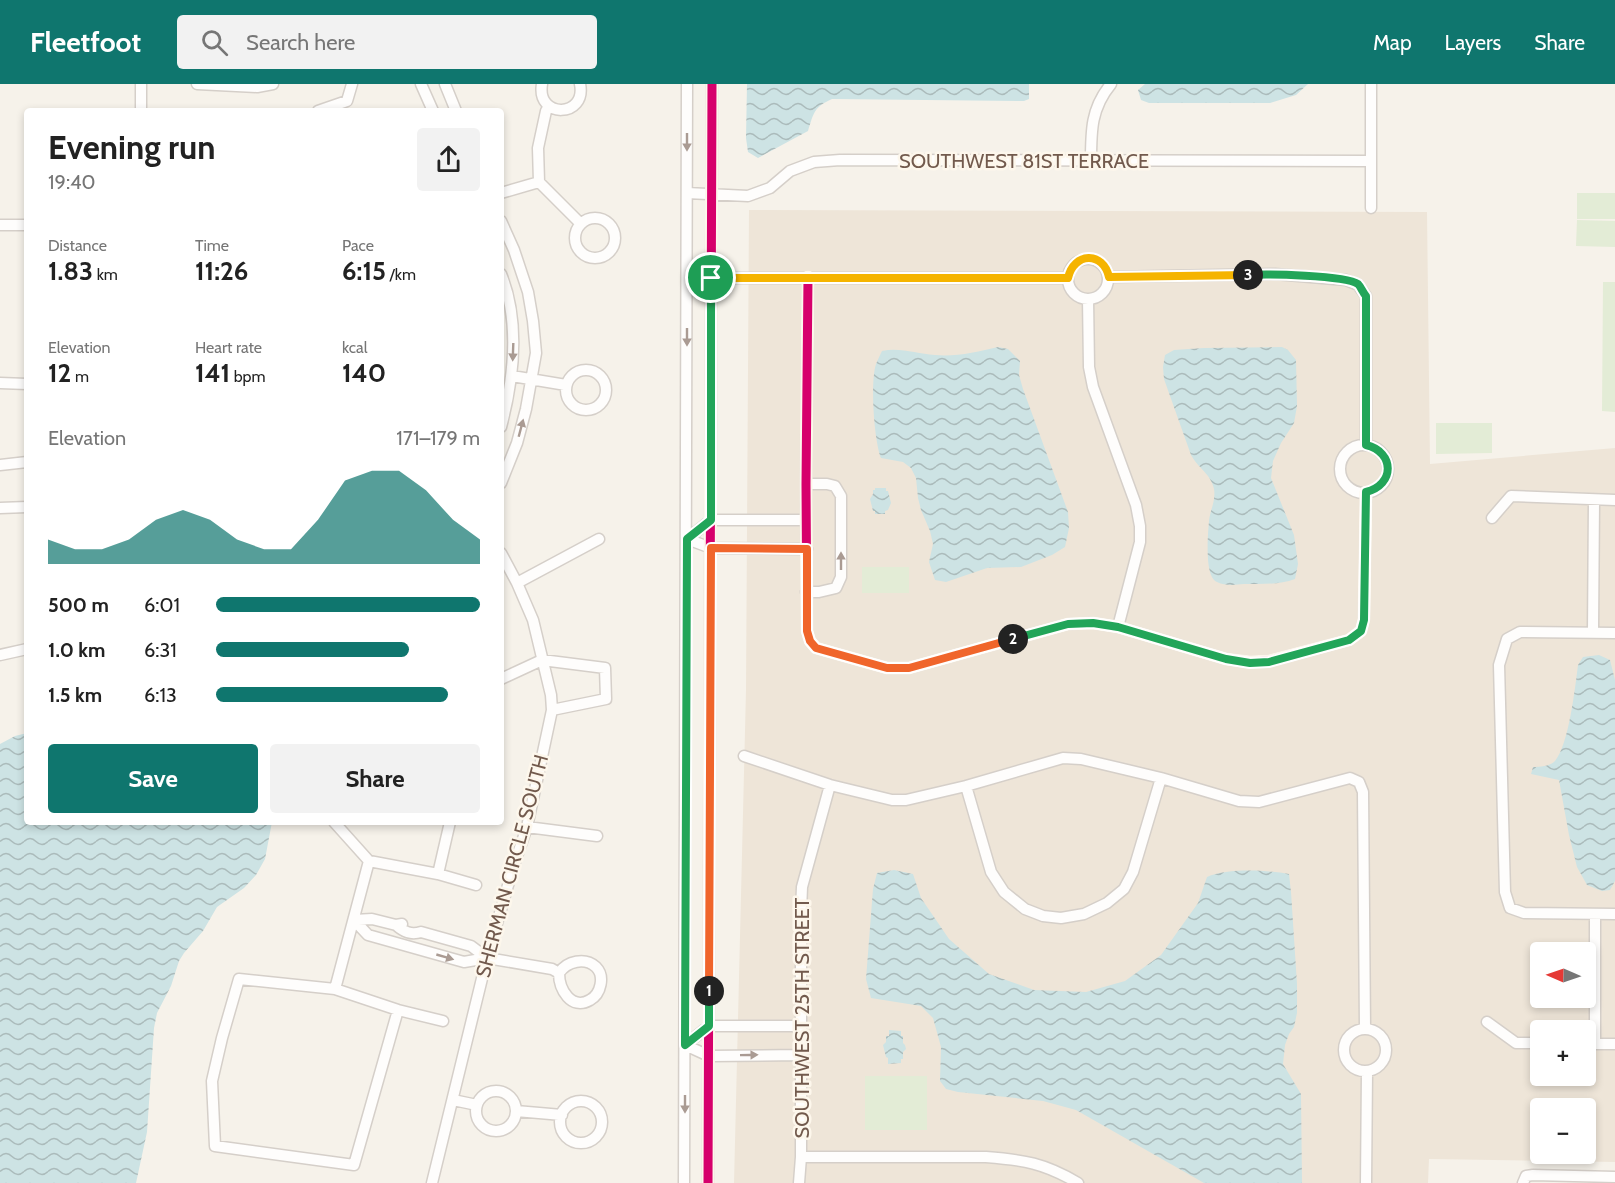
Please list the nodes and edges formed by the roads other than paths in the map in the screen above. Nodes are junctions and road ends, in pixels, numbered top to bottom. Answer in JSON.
{"nodes":[{"id":1,"x":141,"y":84,"type":"edge"},
{"id":2,"x":197,"y":84,"type":"edge"},
{"id":3,"x":273,"y":84,"type":"edge"},
{"id":4,"x":351,"y":84,"type":"edge"},
{"id":5,"x":421,"y":84,"type":"edge"},
{"id":6,"x":445,"y":84,"type":"edge"},
{"id":7,"x":542,"y":84,"type":"edge"},
{"id":8,"x":580,"y":84,"type":"edge"},
{"id":9,"x":687,"y":84,"type":"edge"},
{"id":10,"x":712,"y":84,"type":"edge"},
{"id":11,"x":1111,"y":84,"type":"edge"},
{"id":12,"x":1371,"y":84,"type":"edge"},
{"id":13,"x":549,"y":106,"type":"junction"},
{"id":14,"x":141,"y":108,"type":"edge"},
{"id":15,"x":327,"y":108,"type":"edge"},
{"id":16,"x":432,"y":108,"type":"edge"},
{"id":17,"x":455,"y":108,"type":"edge"},
{"id":18,"x":1091,"y":161,"type":"junction"},
{"id":19,"x":1370,"y":161,"type":"junction"},
{"id":20,"x":539,"y":182,"type":"junction"},
{"id":21,"x":504,"y":192,"type":"edge"},
{"id":22,"x":687,"y":193,"type":"junction"},
{"id":23,"x":712,"y":194,"type":"junction"},
{"id":24,"x":1371,"y":208,"type":"dead end"},
{"id":25,"x":580,"y":224,"type":"dead end"},
{"id":26,"x":0,"y":225,"type":"edge"},
{"id":27,"x":24,"y":225,"type":"edge"},
{"id":28,"x":504,"y":228,"type":"edge"},
{"id":29,"x":1109,"y":277,"type":"junction"},
{"id":30,"x":711,"y":278,"type":"junction"},
{"id":31,"x":808,"y":278,"type":"junction"},
{"id":32,"x":1068,"y":278,"type":"junction"},
{"id":33,"x":504,"y":282,"type":"edge"},
{"id":34,"x":1088,"y":299,"type":"junction"},
{"id":35,"x":512,"y":376,"type":"junction"},
{"id":36,"x":532,"y":379,"type":"junction"},
{"id":37,"x":0,"y":383,"type":"edge"},
{"id":38,"x":24,"y":384,"type":"edge"},
{"id":39,"x":566,"y":385,"type":"dead end"},
{"id":40,"x":504,"y":416,"type":"edge"},
{"id":41,"x":1366,"y":445,"type":"junction"},
{"id":42,"x":24,"y":462,"type":"edge"},
{"id":43,"x":0,"y":465,"type":"edge"},
{"id":44,"x":504,"y":476,"type":"edge"},
{"id":45,"x":806,"y":484,"type":"junction"},
{"id":46,"x":1366,"y":492,"type":"junction"},
{"id":47,"x":1594,"y":500,"type":"junction"},
{"id":48,"x":1615,"y":500,"type":"edge"},
{"id":49,"x":24,"y":507,"type":"edge"},
{"id":50,"x":0,"y":508,"type":"edge"},
{"id":51,"x":1492,"y":518,"type":"dead end"},
{"id":52,"x":711,"y":520,"type":"junction"},
{"id":53,"x":807,"y":520,"type":"junction"},
{"id":54,"x":598,"y":538,"type":"dead end"},
{"id":55,"x":687,"y":539,"type":"junction"},
{"id":56,"x":711,"y":548,"type":"junction"},
{"id":57,"x":807,"y":549,"type":"junction"},
{"id":58,"x":504,"y":559,"type":"edge"},
{"id":59,"x":517,"y":583,"type":"junction"},
{"id":60,"x":806,"y":592,"type":"junction"},
{"id":61,"x":1118,"y":627,"type":"junction"},
{"id":62,"x":1593,"y":632,"type":"junction"},
{"id":63,"x":1615,"y":633,"type":"edge"},
{"id":64,"x":24,"y":650,"type":"edge"},
{"id":65,"x":0,"y":655,"type":"edge"},
{"id":66,"x":542,"y":660,"type":"junction"},
{"id":67,"x":504,"y":678,"type":"edge"},
{"id":68,"x":552,"y":710,"type":"junction"},
{"id":69,"x":744,"y":756,"type":"dead end"},
{"id":70,"x":1161,"y":778,"type":"junction"},
{"id":71,"x":830,"y":785,"type":"junction"},
{"id":72,"x":966,"y":786,"type":"junction"},
{"id":73,"x":337,"y":825,"type":"edge"},
{"id":74,"x":449,"y":825,"type":"edge"},
{"id":75,"x":527,"y":827,"type":"junction"},
{"id":76,"x":597,"y":837,"type":"dead end"},
{"id":77,"x":369,"y":861,"type":"junction"},
{"id":78,"x":438,"y":874,"type":"junction"},
{"id":79,"x":476,"y":885,"type":"dead end"},
{"id":80,"x":1615,"y":914,"type":"edge"},
{"id":81,"x":1595,"y":915,"type":"junction"},
{"id":82,"x":354,"y":920,"type":"junction"},
{"id":83,"x":421,"y":932,"type":"junction"},
{"id":84,"x":416,"y":948,"type":"junction"},
{"id":85,"x":487,"y":958,"type":"junction"},
{"id":86,"x":559,"y":973,"type":"dead end"},
{"id":87,"x":335,"y":989,"type":"junction"},
{"id":88,"x":398,"y":1010,"type":"junction"},
{"id":89,"x":1591,"y":1020,"type":"edge"},
{"id":90,"x":443,"y":1021,"type":"dead end"},
{"id":91,"x":1487,"y":1022,"type":"dead end"},
{"id":92,"x":709,"y":1026,"type":"junction"},
{"id":93,"x":800,"y":1026,"type":"junction"},
{"id":94,"x":1365,"y":1029,"type":"junction"},
{"id":95,"x":1530,"y":1043,"type":"edge"},
{"id":96,"x":1596,"y":1044,"type":"edge"},
{"id":97,"x":1615,"y":1044,"type":"edge"},
{"id":98,"x":685,"y":1045,"type":"junction"},
{"id":99,"x":800,"y":1055,"type":"junction"},
{"id":100,"x":709,"y":1056,"type":"junction"},
{"id":101,"x":1367,"y":1072,"type":"junction"},
{"id":102,"x":453,"y":1100,"type":"junction"},
{"id":103,"x":477,"y":1105,"type":"junction"},
{"id":104,"x":516,"y":1111,"type":"junction"},
{"id":105,"x":562,"y":1115,"type":"dead end"},
{"id":106,"x":801,"y":1157,"type":"junction"},
{"id":107,"x":1615,"y":1177,"type":"edge"},
{"id":108,"x":1525,"y":1179,"type":"edge"},
{"id":109,"x":432,"y":1183,"type":"edge"},
{"id":110,"x":684,"y":1183,"type":"edge"},
{"id":111,"x":708,"y":1183,"type":"edge"},
{"id":112,"x":799,"y":1183,"type":"edge"},
{"id":113,"x":1078,"y":1183,"type":"edge"},
{"id":114,"x":1366,"y":1183,"type":"edge"}],
"edges":[{"from":1,"to":14,"type":"street"},
{"from":2,"to":3,"type":"street"},
{"from":4,"to":15,"type":"street"},
{"from":5,"to":16,"type":"street"},
{"from":6,"to":17,"type":"street"},
{"from":7,"to":13,"type":"street"},
{"from":8,"to":13,"type":"street"},
{"from":9,"to":22,"type":"street","one_way":true},
{"from":10,"to":23,"type":"street"},
{"from":11,"to":18,"type":"street"},
{"from":12,"to":19,"type":"street"},
{"from":13,"to":20,"type":"street"},
{"from":18,"to":19,"type":"street","name":"SOUTHWEST 81ST TERRACE"},
{"from":18,"to":23,"type":"street","name":"SOUTHWEST 81ST TERRACE"},
{"from":19,"to":24,"type":"street"},
{"from":20,"to":21,"type":"street"},
{"from":20,"to":25,"type":"street"},
{"from":22,"to":23,"type":"street","name":"SOUTHWEST 81ST TERRACE"},
{"from":22,"to":55,"type":"street","one_way":true},
{"from":23,"to":30,"type":"street"},
{"from":26,"to":27,"type":"street"},
{"from":28,"to":36,"type":"street"},
{"from":29,"to":32,"type":"street"},
{"from":29,"to":34,"type":"street"},
{"from":29,"to":41,"type":"street"},
{"from":30,"to":31,"type":"street"},
{"from":30,"to":52,"type":"street"},
{"from":31,"to":32,"type":"street"},
{"from":31,"to":45,"type":"street"},
{"from":32,"to":34,"type":"street"},
{"from":33,"to":35,"type":"street","one_way":true},
{"from":34,"to":61,"type":"street"},
{"from":35,"to":36,"type":"street"},
{"from":35,"to":40,"type":"street"},
{"from":36,"to":39,"type":"street"},
{"from":44,"to":36,"type":"street","one_way":true},
{"from":37,"to":38,"type":"street"},
{"from":41,"to":46,"type":"street"},
{"from":41,"to":46,"type":"street"},
{"from":42,"to":43,"type":"street"},
{"from":45,"to":53,"type":"street"},
{"from":60,"to":45,"type":"street","one_way":true},
{"from":46,"to":61,"type":"street"},
{"from":47,"to":48,"type":"street"},
{"from":47,"to":51,"type":"street"},
{"from":47,"to":62,"type":"street"},
{"from":49,"to":50,"type":"street"},
{"from":52,"to":53,"type":"street"},
{"from":52,"to":55,"type":"street"},
{"from":52,"to":56,"type":"street"},
{"from":53,"to":57,"type":"street"},
{"from":54,"to":59,"type":"street"},
{"from":55,"to":56,"type":"street"},
{"from":55,"to":98,"type":"street"},
{"from":56,"to":57,"type":"street"},
{"from":56,"to":92,"type":"street"},
{"from":57,"to":60,"type":"street"},
{"from":58,"to":59,"type":"street","name":"SHERMAN CIRCLE SOUTH"},
{"from":59,"to":66,"type":"street","name":"SHERMAN CIRCLE SOUTH"},
{"from":60,"to":61,"type":"street"},
{"from":62,"to":63,"type":"street"},
{"from":62,"to":81,"type":"street"},
{"from":64,"to":65,"type":"street"},
{"from":66,"to":67,"type":"street"},
{"from":66,"to":68,"type":"street","name":"SHERMAN CIRCLE SOUTH"},
{"from":66,"to":68,"type":"street"},
{"from":68,"to":75,"type":"street","name":"SHERMAN CIRCLE SOUTH"},
{"from":69,"to":71,"type":"street"},
{"from":70,"to":72,"type":"street"},
{"from":70,"to":72,"type":"street"},
{"from":70,"to":94,"type":"street"},
{"from":71,"to":72,"type":"street"},
{"from":71,"to":93,"type":"street","name":"SOUTHWEST 25TH STREET"},
{"from":73,"to":77,"type":"street"},
{"from":74,"to":78,"type":"street"},
{"from":75,"to":76,"type":"street"},
{"from":75,"to":85,"type":"street","name":"SHERMAN CIRCLE SOUTH"},
{"from":77,"to":78,"type":"street"},
{"from":77,"to":82,"type":"street"},
{"from":78,"to":79,"type":"street"},
{"from":80,"to":81,"type":"street"},
{"from":81,"to":89,"type":"street"},
{"from":82,"to":83,"type":"street"},
{"from":82,"to":84,"type":"street"},
{"from":82,"to":87,"type":"street"},
{"from":83,"to":84,"type":"street"},
{"from":83,"to":85,"type":"street"},
{"from":84,"to":85,"type":"street","one_way":true},
{"from":85,"to":86,"type":"street"},
{"from":85,"to":102,"type":"street","name":"SHERMAN CIRCLE SOUTH"},
{"from":87,"to":88,"type":"street"},
{"from":87,"to":88,"type":"street"},
{"from":88,"to":90,"type":"street"},
{"from":91,"to":95,"type":"street"},
{"from":92,"to":93,"type":"street"},
{"from":92,"to":98,"type":"street"},
{"from":92,"to":100,"type":"street"},
{"from":93,"to":99,"type":"street","name":"SOUTHWEST 25TH STREET"},
{"from":94,"to":101,"type":"street"},
{"from":94,"to":101,"type":"street"},
{"from":96,"to":97,"type":"street"},
{"from":98,"to":100,"type":"street"},
{"from":98,"to":110,"type":"street","one_way":true},
{"from":100,"to":99,"type":"street","one_way":true},
{"from":99,"to":106,"type":"street","name":"SOUTHWEST 25TH STREET"},
{"from":100,"to":111,"type":"street"},
{"from":101,"to":114,"type":"street"},
{"from":102,"to":103,"type":"street"},
{"from":102,"to":109,"type":"street","name":"SHERMAN CIRCLE SOUTH"},
{"from":103,"to":104,"type":"street"},
{"from":103,"to":104,"type":"street"},
{"from":104,"to":105,"type":"street"},
{"from":106,"to":112,"type":"street","name":"SOUTHWEST 25TH STREET"},
{"from":106,"to":113,"type":"street"},
{"from":107,"to":108,"type":"street"}]}
